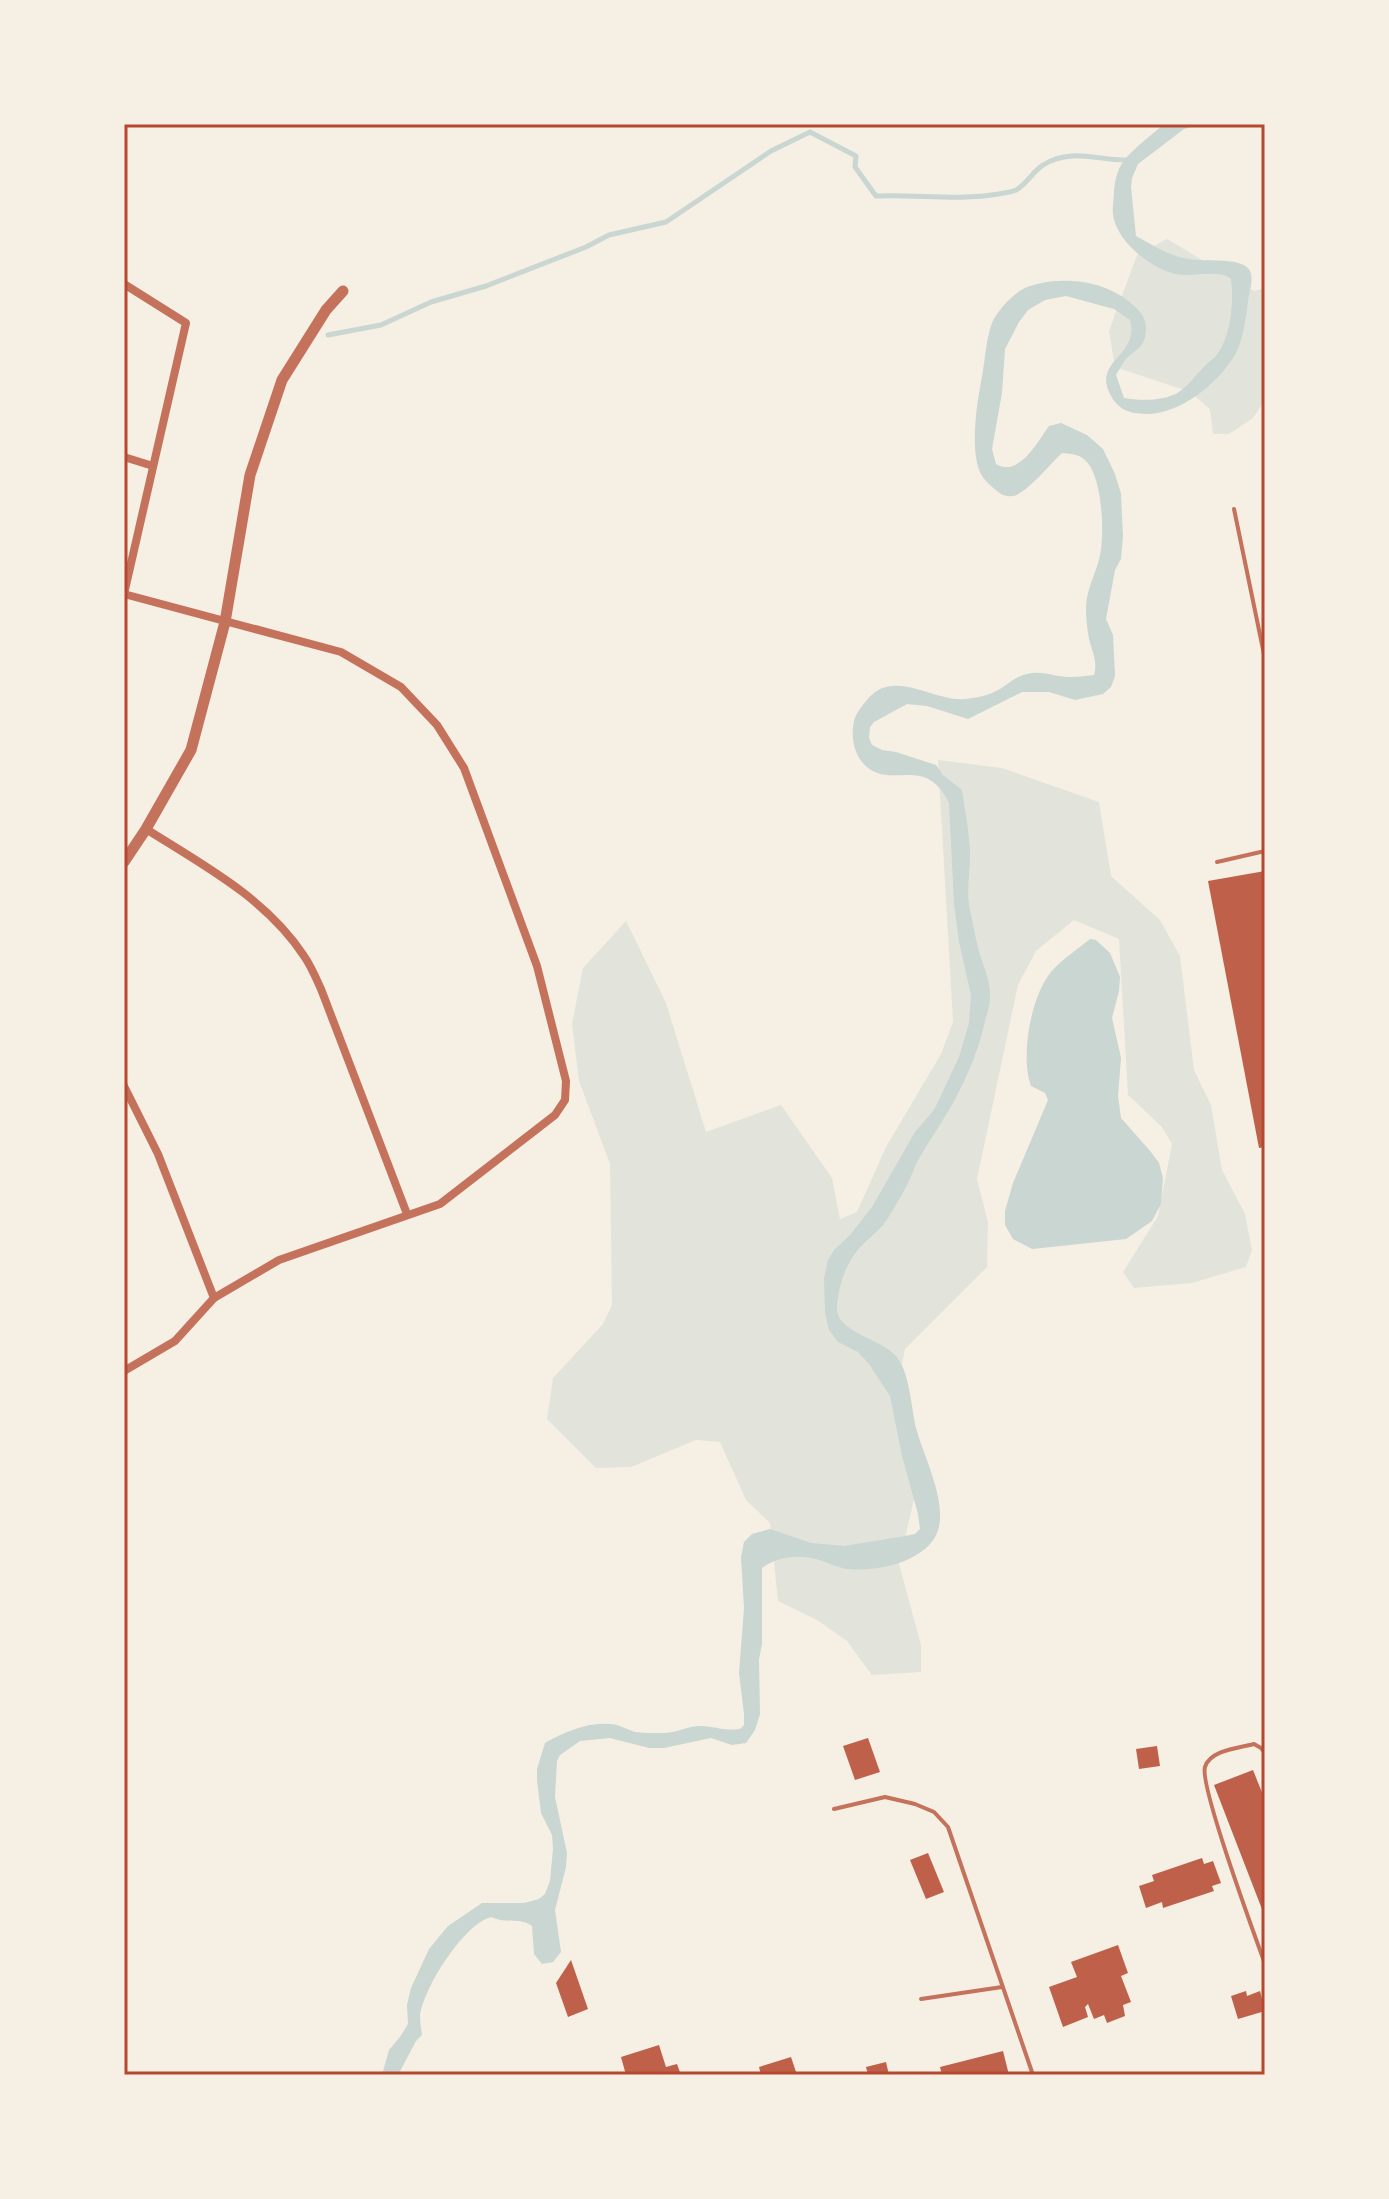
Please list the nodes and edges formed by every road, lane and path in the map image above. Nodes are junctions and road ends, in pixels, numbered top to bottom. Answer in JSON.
{"nodes":[{"id":1,"x":124,"y":284,"type":"edge"},
{"id":2,"x":343,"y":291,"type":"dead end"},
{"id":3,"x":124,"y":457,"type":"edge"},
{"id":4,"x":153,"y":466,"type":"junction"},
{"id":5,"x":1234,"y":509,"type":"dead end"},
{"id":6,"x":124,"y":594,"type":"edge"},
{"id":7,"x":225,"y":622,"type":"junction"},
{"id":8,"x":1265,"y":659,"type":"edge"},
{"id":9,"x":146,"y":829,"type":"junction"},
{"id":10,"x":1265,"y":851,"type":"edge"},
{"id":11,"x":124,"y":862,"type":"edge"},
{"id":12,"x":1217,"y":862,"type":"dead end"},
{"id":13,"x":124,"y":1086,"type":"edge"},
{"id":14,"x":407,"y":1214,"type":"junction"},
{"id":15,"x":214,"y":1298,"type":"junction"},
{"id":16,"x":124,"y":1371,"type":"edge"},
{"id":17,"x":1265,"y":1753,"type":"edge"},
{"id":18,"x":834,"y":1809,"type":"dead end"},
{"id":19,"x":1265,"y":1964,"type":"edge"},
{"id":20,"x":1003,"y":1987,"type":"junction"},
{"id":21,"x":921,"y":1999,"type":"dead end"},
{"id":22,"x":1033,"y":2075,"type":"edge"}],
"edges":[{"from":1,"to":4,"type":"street"},
{"from":2,"to":7,"type":"street"},
{"from":3,"to":4,"type":"street"},
{"from":4,"to":6,"type":"street"},
{"from":5,"to":8,"type":"lane"},
{"from":6,"to":7,"type":"street"},
{"from":7,"to":9,"type":"street"},
{"from":7,"to":14,"type":"street"},
{"from":9,"to":11,"type":"street"},
{"from":9,"to":14,"type":"street"},
{"from":10,"to":12,"type":"lane"},
{"from":13,"to":15,"type":"street"},
{"from":14,"to":15,"type":"street"},
{"from":15,"to":16,"type":"street"},
{"from":17,"to":19,"type":"lane"},
{"from":18,"to":20,"type":"lane"},
{"from":20,"to":21,"type":"lane"},
{"from":20,"to":22,"type":"lane"}]}
